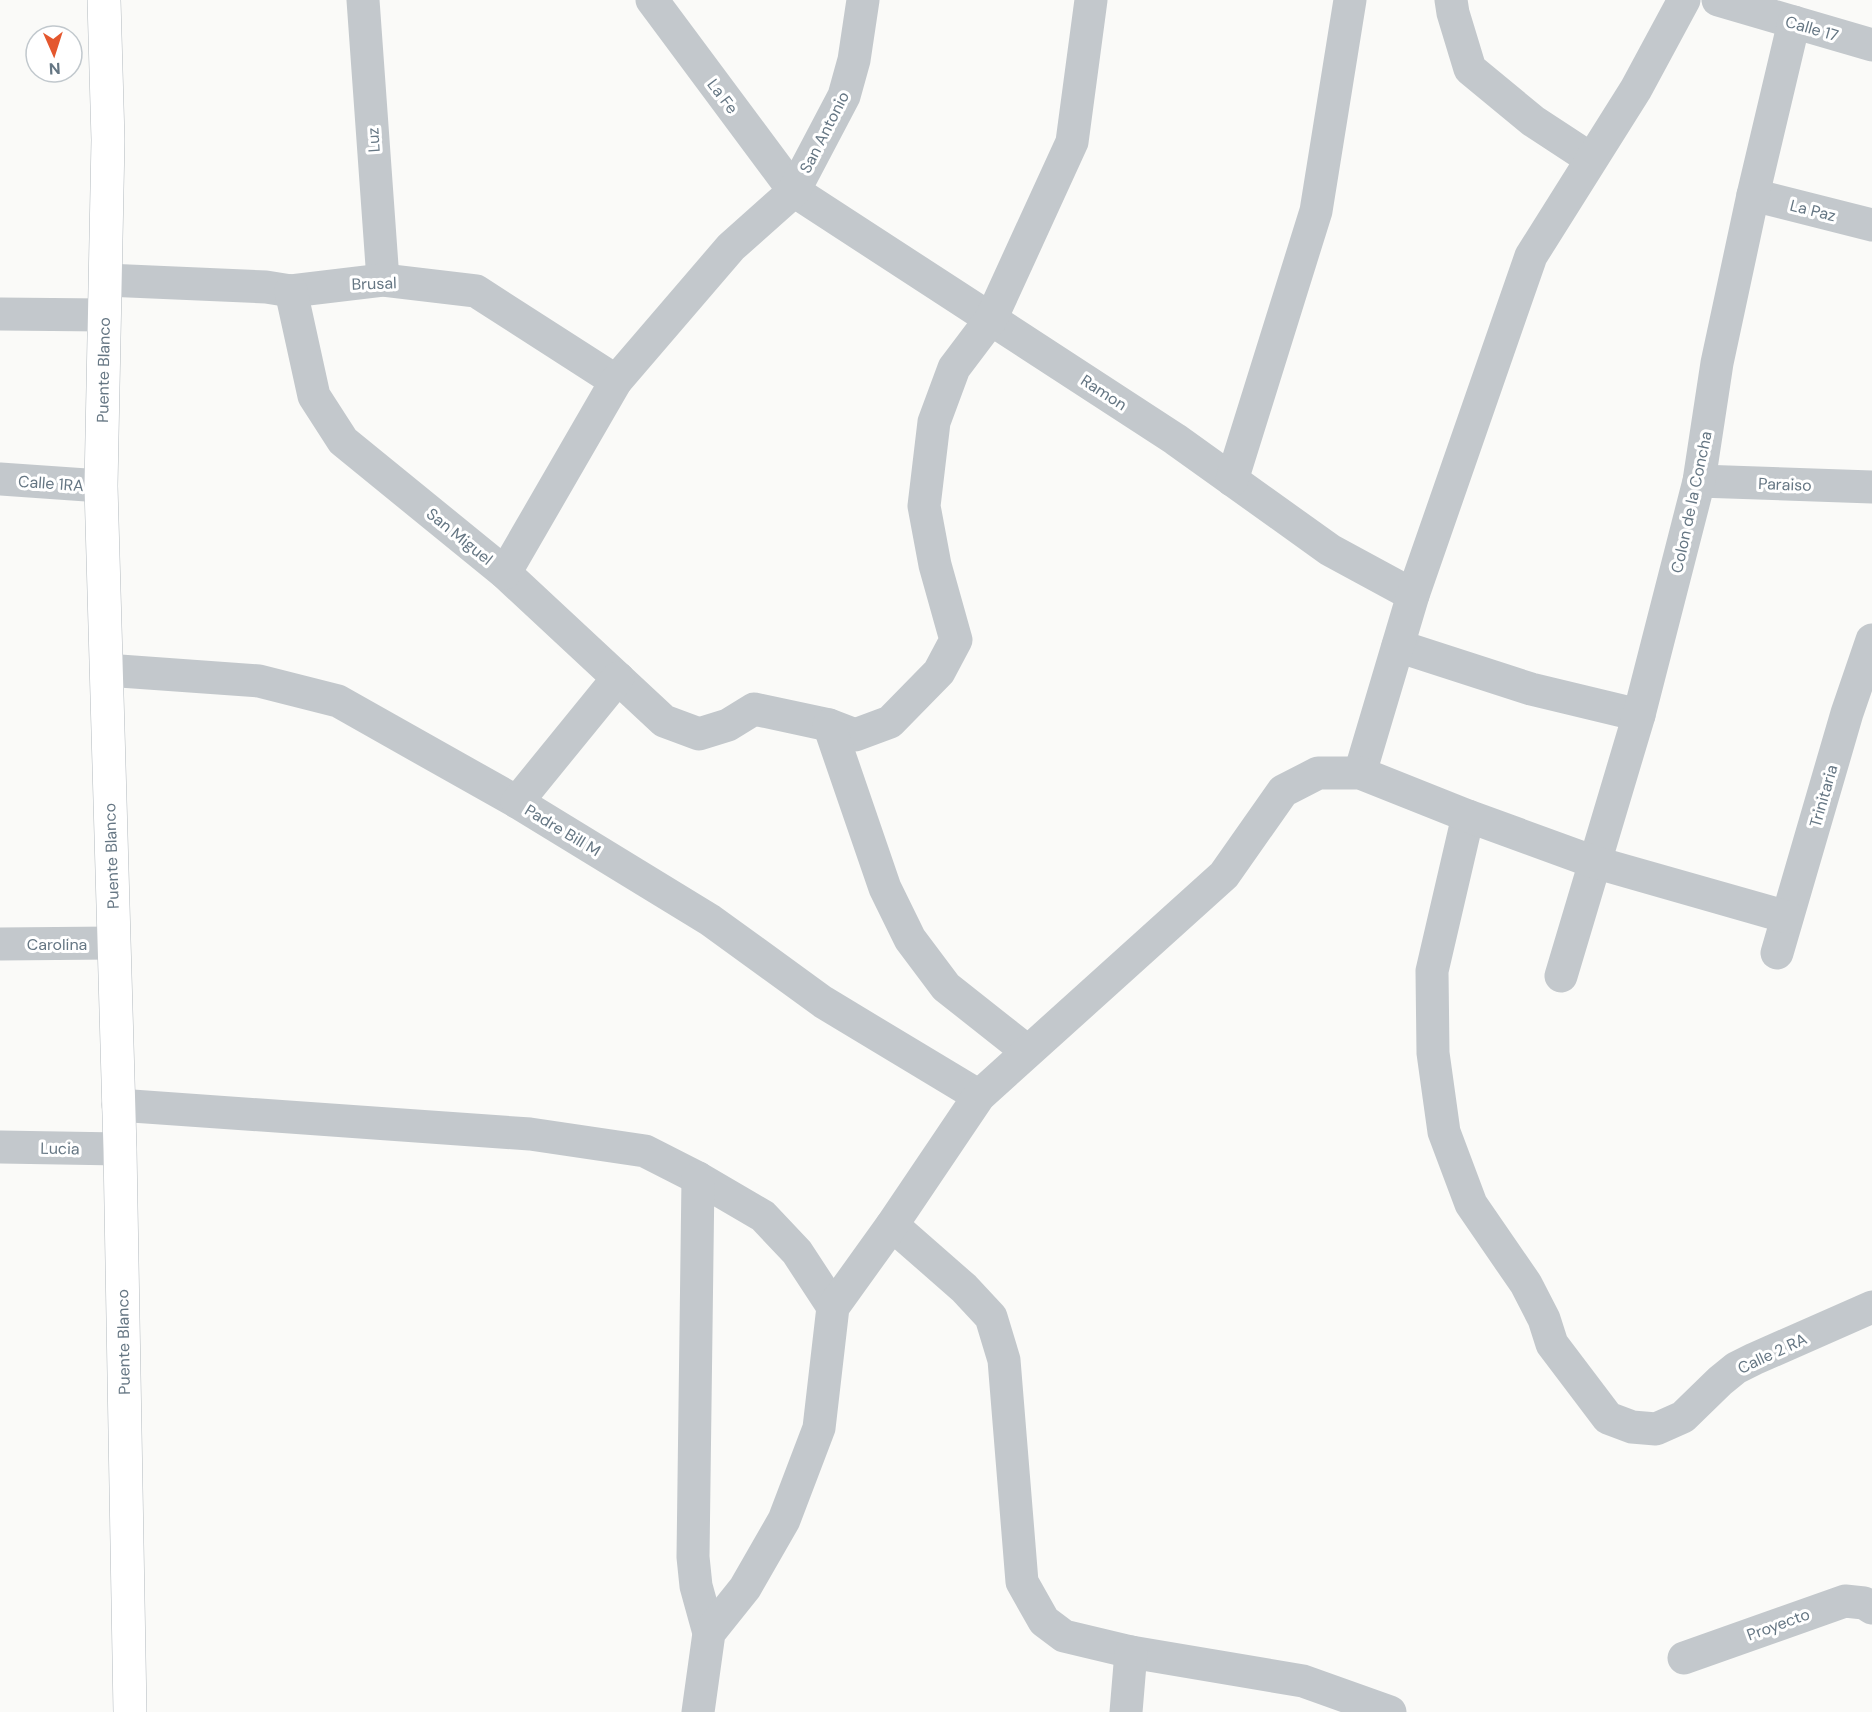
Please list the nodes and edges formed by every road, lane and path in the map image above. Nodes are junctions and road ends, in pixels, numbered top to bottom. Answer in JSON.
{"nodes":[{"id":1,"x":104,"y":0,"type":"edge"},
{"id":2,"x":363,"y":0,"type":"edge"},
{"id":3,"x":652,"y":0,"type":"edge"},
{"id":4,"x":862,"y":0,"type":"edge"},
{"id":5,"x":1091,"y":0,"type":"edge"},
{"id":6,"x":1350,"y":0,"type":"edge"},
{"id":7,"x":1451,"y":0,"type":"edge"},
{"id":8,"x":1684,"y":0,"type":"edge"},
{"id":9,"x":1718,"y":0,"type":"edge"},
{"id":10,"x":1794,"y":22,"type":"junction"},
{"id":11,"x":1872,"y":45,"type":"edge"},
{"id":12,"x":1591,"y":159,"type":"junction"},
{"id":13,"x":794,"y":191,"type":"junction"},
{"id":14,"x":1753,"y":195,"type":"junction"},
{"id":15,"x":1872,"y":225,"type":"edge"},
{"id":16,"x":106,"y":280,"type":"junction"},
{"id":17,"x":383,"y":280,"type":"junction"},
{"id":18,"x":291,"y":291,"type":"junction"},
{"id":19,"x":0,"y":314,"type":"edge"},
{"id":20,"x":104,"y":315,"type":"junction"},
{"id":21,"x":991,"y":319,"type":"junction"},
{"id":22,"x":616,"y":381,"type":"junction"},
{"id":23,"x":0,"y":479,"type":"edge"},
{"id":24,"x":1232,"y":480,"type":"junction"},
{"id":25,"x":1699,"y":482,"type":"junction"},
{"id":26,"x":101,"y":486,"type":"junction"},
{"id":27,"x":1872,"y":487,"type":"edge"},
{"id":28,"x":505,"y":573,"type":"junction"},
{"id":29,"x":1413,"y":595,"type":"junction"},
{"id":30,"x":1872,"y":640,"type":"edge"},
{"id":31,"x":1398,"y":646,"type":"junction"},
{"id":32,"x":106,"y":670,"type":"junction"},
{"id":33,"x":618,"y":678,"type":"junction"},
{"id":34,"x":1639,"y":715,"type":"junction"},
{"id":35,"x":1860,"y":718,"type":"edge"},
{"id":36,"x":829,"y":725,"type":"junction"},
{"id":37,"x":1360,"y":774,"type":"junction"},
{"id":38,"x":517,"y":802,"type":"junction"},
{"id":39,"x":1468,"y":816,"type":"junction"},
{"id":40,"x":1594,"y":862,"type":"junction"},
{"id":41,"x":1787,"y":918,"type":"junction"},
{"id":42,"x":113,"y":943,"type":"junction"},
{"id":43,"x":0,"y":944,"type":"edge"},
{"id":44,"x":1777,"y":953,"type":"dead end"},
{"id":45,"x":1560,"y":976,"type":"dead end"},
{"id":46,"x":1028,"y":1051,"type":"junction"},
{"id":47,"x":979,"y":1096,"type":"junction"},
{"id":48,"x":118,"y":1105,"type":"junction"},
{"id":49,"x":0,"y":1148,"type":"edge"},
{"id":50,"x":120,"y":1149,"type":"junction"},
{"id":51,"x":698,"y":1178,"type":"junction"},
{"id":52,"x":892,"y":1226,"type":"junction"},
{"id":53,"x":833,"y":1307,"type":"junction"},
{"id":54,"x":1872,"y":1307,"type":"edge"},
{"id":55,"x":1872,"y":1608,"type":"edge"},
{"id":56,"x":709,"y":1633,"type":"junction"},
{"id":57,"x":1131,"y":1652,"type":"junction"},
{"id":58,"x":1684,"y":1658,"type":"dead end"},
{"id":59,"x":130,"y":1712,"type":"edge"},
{"id":60,"x":698,"y":1712,"type":"edge"},
{"id":61,"x":1126,"y":1712,"type":"edge"},
{"id":62,"x":1390,"y":1712,"type":"edge"}],
"edges":[{"from":1,"to":16,"type":"street","name":"Puente Blanco"},
{"from":2,"to":17,"type":"street","name":"Luz"},
{"from":3,"to":13,"type":"street","name":"La Fe"},
{"from":4,"to":13,"type":"street","name":"San Antonio"},
{"from":5,"to":21,"type":"street"},
{"from":6,"to":24,"type":"street"},
{"from":7,"to":12,"type":"street"},
{"from":8,"to":12,"type":"street"},
{"from":9,"to":10,"type":"street","name":"Calle 17"},
{"from":10,"to":11,"type":"street","name":"Calle 17"},
{"from":10,"to":14,"type":"street","name":"Colon de la Concha"},
{"from":12,"to":29,"type":"street"},
{"from":13,"to":21,"type":"street","name":"Ramon"},
{"from":13,"to":22,"type":"street"},
{"from":14,"to":15,"type":"street","name":"La Paz"},
{"from":14,"to":25,"type":"street","name":"Colon de la Concha"},
{"from":16,"to":18,"type":"street","name":"Brusal"},
{"from":16,"to":20,"type":"street","name":"Puente Blanco"},
{"from":17,"to":18,"type":"street","name":"Brusal"},
{"from":17,"to":22,"type":"street","name":"Brusal"},
{"from":18,"to":28,"type":"street","name":"San Miguel"},
{"from":19,"to":20,"type":"street"},
{"from":20,"to":26,"type":"street","name":"Puente Blanco"},
{"from":21,"to":24,"type":"street","name":"Ramon"},
{"from":21,"to":36,"type":"street"},
{"from":22,"to":28,"type":"street"},
{"from":23,"to":26,"type":"street","name":"Calle 1RA"},
{"from":24,"to":29,"type":"street","name":"Ramon"},
{"from":25,"to":27,"type":"street","name":"Paraiso"},
{"from":25,"to":34,"type":"street","name":"Colon de la Concha"},
{"from":26,"to":32,"type":"street","name":"Puente Blanco"},
{"from":28,"to":33,"type":"street","name":"San Miguel"},
{"from":29,"to":31,"type":"street"},
{"from":30,"to":35,"type":"street","name":"Trinitaria"},
{"from":31,"to":34,"type":"street"},
{"from":31,"to":37,"type":"street"},
{"from":32,"to":38,"type":"street","name":"Padre Bill M"},
{"from":32,"to":42,"type":"street","name":"Puente Blanco"},
{"from":33,"to":36,"type":"street","name":"San Miguel"},
{"from":33,"to":38,"type":"street"},
{"from":34,"to":40,"type":"street","name":"Colon de la Concha"},
{"from":35,"to":41,"type":"street","name":"Trinitaria"},
{"from":36,"to":46,"type":"street"},
{"from":37,"to":39,"type":"street"},
{"from":37,"to":46,"type":"street"},
{"from":38,"to":47,"type":"street","name":"Padre Bill M"},
{"from":39,"to":40,"type":"street"},
{"from":39,"to":54,"type":"street","name":"Calle 2 RA"},
{"from":40,"to":41,"type":"street"},
{"from":40,"to":45,"type":"street","name":"Colon de la Concha"},
{"from":41,"to":44,"type":"street","name":"Trinitaria"},
{"from":42,"to":43,"type":"street","name":"Carolina"},
{"from":42,"to":48,"type":"street","name":"Puente Blanco"},
{"from":46,"to":47,"type":"street"},
{"from":47,"to":52,"type":"street"},
{"from":48,"to":50,"type":"street","name":"Puente Blanco"},
{"from":48,"to":51,"type":"street"},
{"from":49,"to":50,"type":"street","name":"Lucia"},
{"from":50,"to":59,"type":"street","name":"Puente Blanco"},
{"from":51,"to":53,"type":"street"},
{"from":51,"to":56,"type":"street"},
{"from":52,"to":53,"type":"street"},
{"from":52,"to":57,"type":"street"},
{"from":53,"to":56,"type":"street"},
{"from":55,"to":58,"type":"street","name":"Proyecto"},
{"from":56,"to":60,"type":"street"},
{"from":57,"to":61,"type":"street"},
{"from":57,"to":62,"type":"street"}]}
